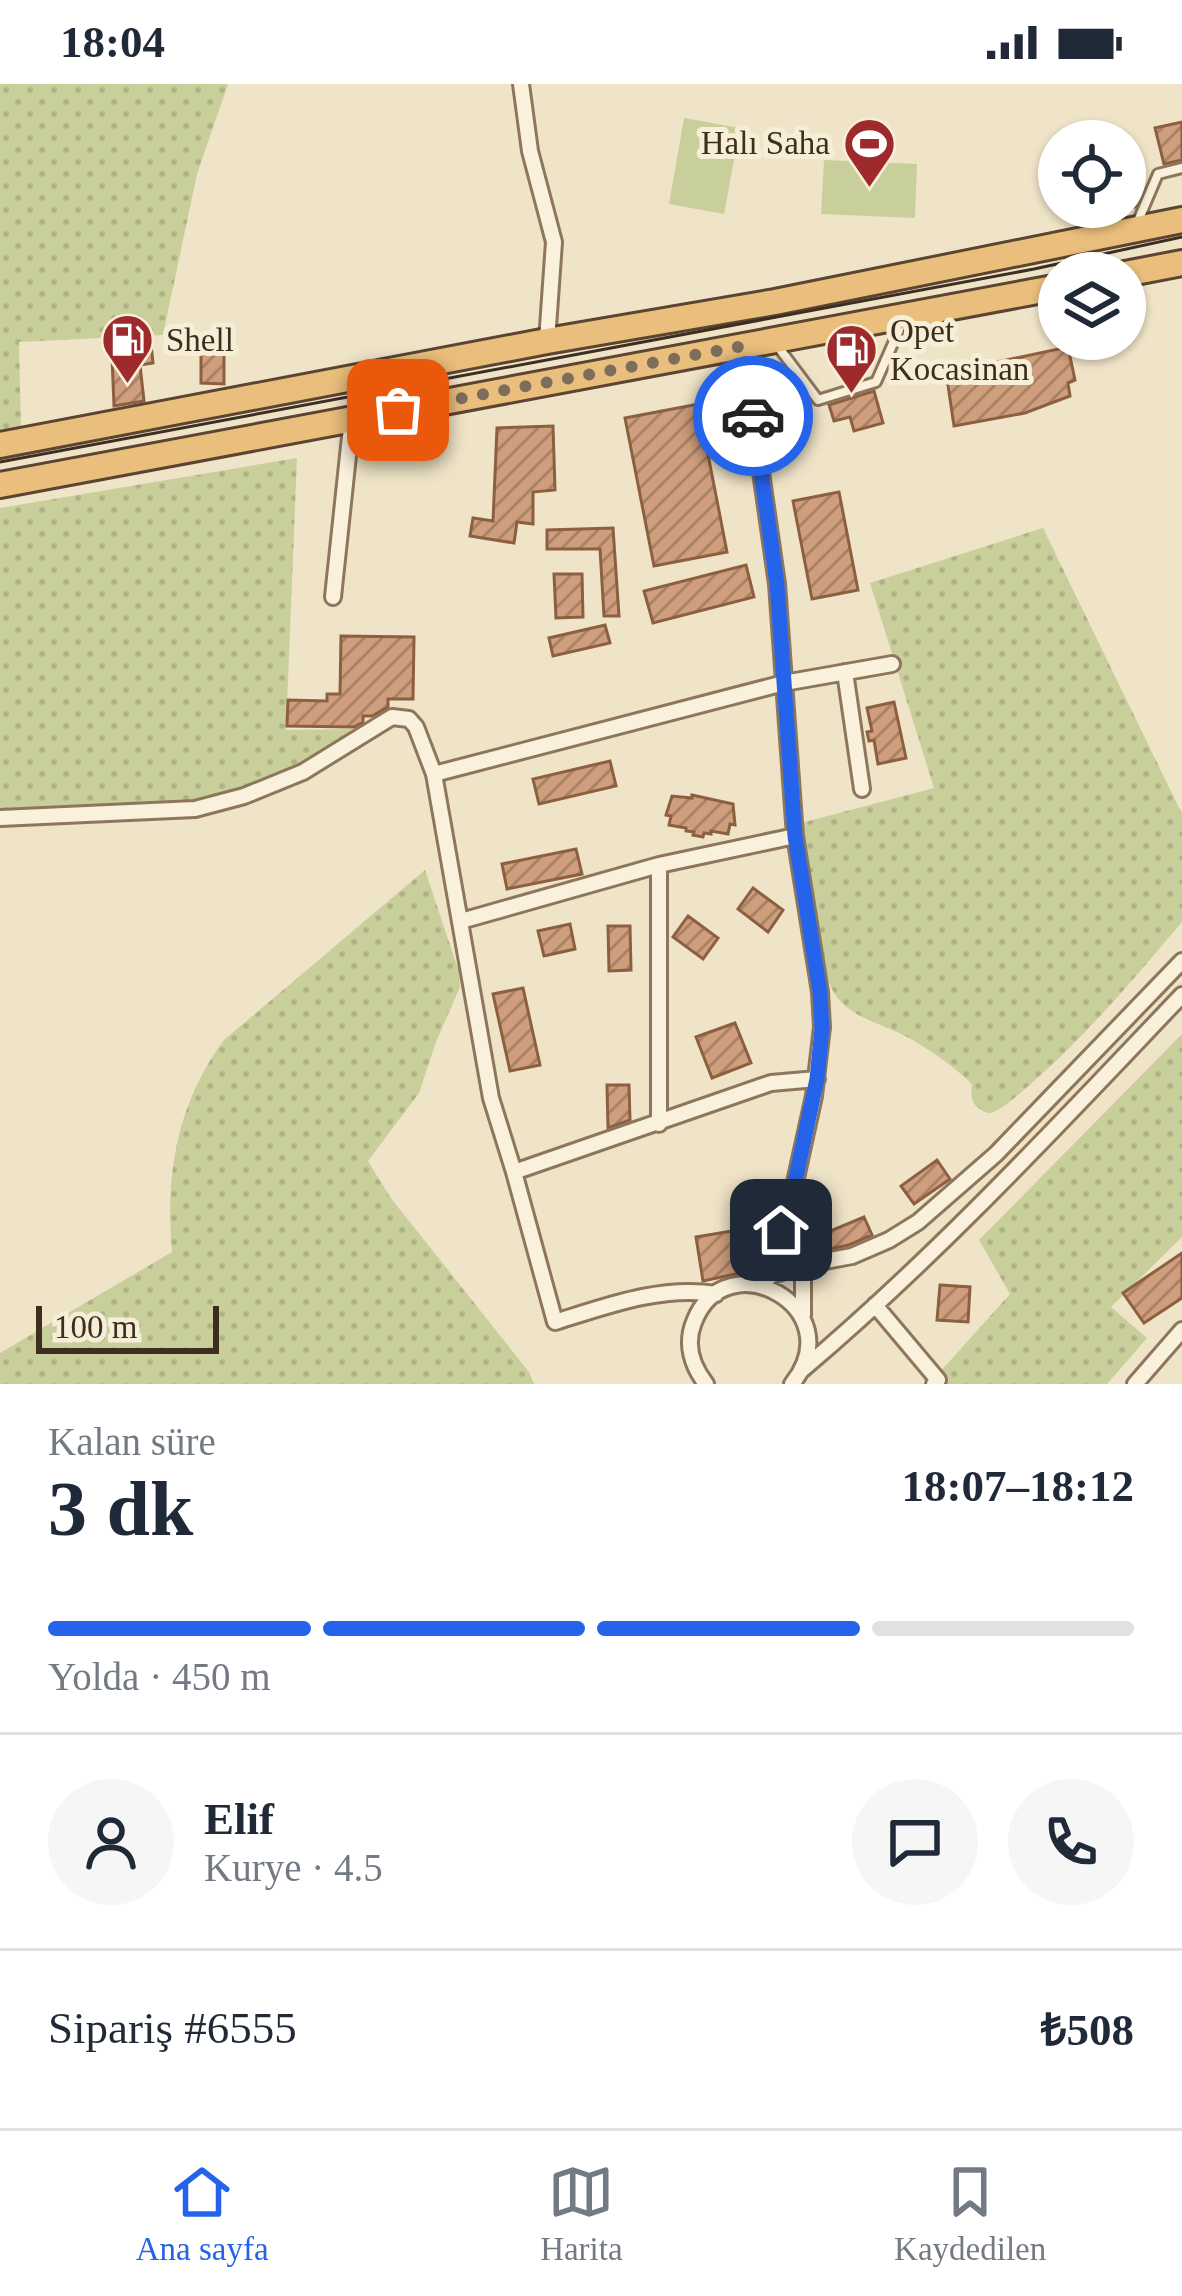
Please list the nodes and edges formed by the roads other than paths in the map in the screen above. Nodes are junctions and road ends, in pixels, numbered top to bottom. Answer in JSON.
{"nodes":[{"id":1,"x":521,"y":84,"type":"edge"},
{"id":2,"x":1182,"y":167,"type":"edge"},
{"id":3,"x":1182,"y":220,"type":"edge"},
{"id":4,"x":1134,"y":231,"type":"junction"},
{"id":5,"x":1182,"y":263,"type":"edge"},
{"id":6,"x":1146,"y":270,"type":"edge"},
{"id":7,"x":1038,"y":291,"type":"edge"},
{"id":8,"x":905,"y":316,"type":"junction"},
{"id":9,"x":772,"y":339,"type":"junction"},
{"id":10,"x":547,"y":341,"type":"junction"},
{"id":11,"x":743,"y":346,"type":"junction"},
{"id":12,"x":352,"y":418,"type":"junction"},
{"id":13,"x":0,"y":445,"type":"edge"},
{"id":14,"x":0,"y":485,"type":"edge"},
{"id":15,"x":333,"y":597,"type":"dead end"},
{"id":16,"x":892,"y":664,"type":"dead end"},
{"id":17,"x":844,"y":672,"type":"junction"},
{"id":18,"x":784,"y":682,"type":"junction"},
{"id":19,"x":434,"y":774,"type":"junction"},
{"id":20,"x":862,"y":789,"type":"dead end"},
{"id":21,"x":0,"y":818,"type":"edge"},
{"id":22,"x":795,"y":836,"type":"junction"},
{"id":23,"x":659,"y":865,"type":"junction"},
{"id":24,"x":461,"y":921,"type":"junction"},
{"id":25,"x":1182,"y":961,"type":"edge"},
{"id":26,"x":1182,"y":995,"type":"edge"},
{"id":27,"x":817,"y":1079,"type":"junction"},
{"id":28,"x":658,"y":1124,"type":"junction"},
{"id":29,"x":514,"y":1172,"type":"junction"},
{"id":30,"x":792,"y":1196,"type":"junction"},
{"id":31,"x":803,"y":1265,"type":"junction"},
{"id":32,"x":767,"y":1282,"type":"junction"},
{"id":33,"x":716,"y":1294,"type":"junction"},
{"id":34,"x":875,"y":1305,"type":"junction"},
{"id":35,"x":803,"y":1320,"type":"junction"},
{"id":36,"x":1182,"y":1331,"type":"edge"},
{"id":37,"x":802,"y":1370,"type":"junction"},
{"id":38,"x":706,"y":1384,"type":"edge"},
{"id":39,"x":792,"y":1384,"type":"edge"},
{"id":40,"x":934,"y":1384,"type":"edge"},
{"id":41,"x":1135,"y":1384,"type":"edge"}],
"edges":[{"from":1,"to":10,"type":"street"},
{"from":2,"to":4,"type":"lane"},
{"from":3,"to":4,"type":"highway"},
{"from":4,"to":10,"type":"highway"},
{"from":5,"to":6,"type":"highway"},
{"from":7,"to":8,"type":"highway"},
{"from":8,"to":9,"type":"highway"},
{"from":8,"to":9,"type":"lane"},
{"from":9,"to":11,"type":"highway"},
{"from":10,"to":13,"type":"highway"},
{"from":11,"to":12,"type":"highway"},
{"from":11,"to":18,"type":"street"},
{"from":12,"to":14,"type":"highway"},
{"from":12,"to":15,"type":"street"},
{"from":16,"to":17,"type":"street"},
{"from":17,"to":18,"type":"street"},
{"from":17,"to":20,"type":"street"},
{"from":18,"to":19,"type":"street"},
{"from":18,"to":22,"type":"street"},
{"from":19,"to":21,"type":"street"},
{"from":19,"to":24,"type":"street"},
{"from":22,"to":23,"type":"street"},
{"from":22,"to":27,"type":"street"},
{"from":23,"to":24,"type":"street"},
{"from":23,"to":28,"type":"street"},
{"from":24,"to":29,"type":"street"},
{"from":25,"to":31,"type":"street"},
{"from":26,"to":34,"type":"street"},
{"from":27,"to":28,"type":"street"},
{"from":27,"to":30,"type":"street"},
{"from":28,"to":29,"type":"street"},
{"from":29,"to":33,"type":"street"},
{"from":30,"to":31,"type":"street"},
{"from":30,"to":32,"type":"street"},
{"from":31,"to":32,"type":"street"},
{"from":31,"to":35,"type":"street"},
{"from":32,"to":33,"type":"street"},
{"from":32,"to":35,"type":"street"},
{"from":33,"to":38,"type":"street"},
{"from":34,"to":37,"type":"street"},
{"from":34,"to":40,"type":"street"},
{"from":35,"to":37,"type":"street"},
{"from":36,"to":41,"type":"street"},
{"from":37,"to":39,"type":"street"}]}
